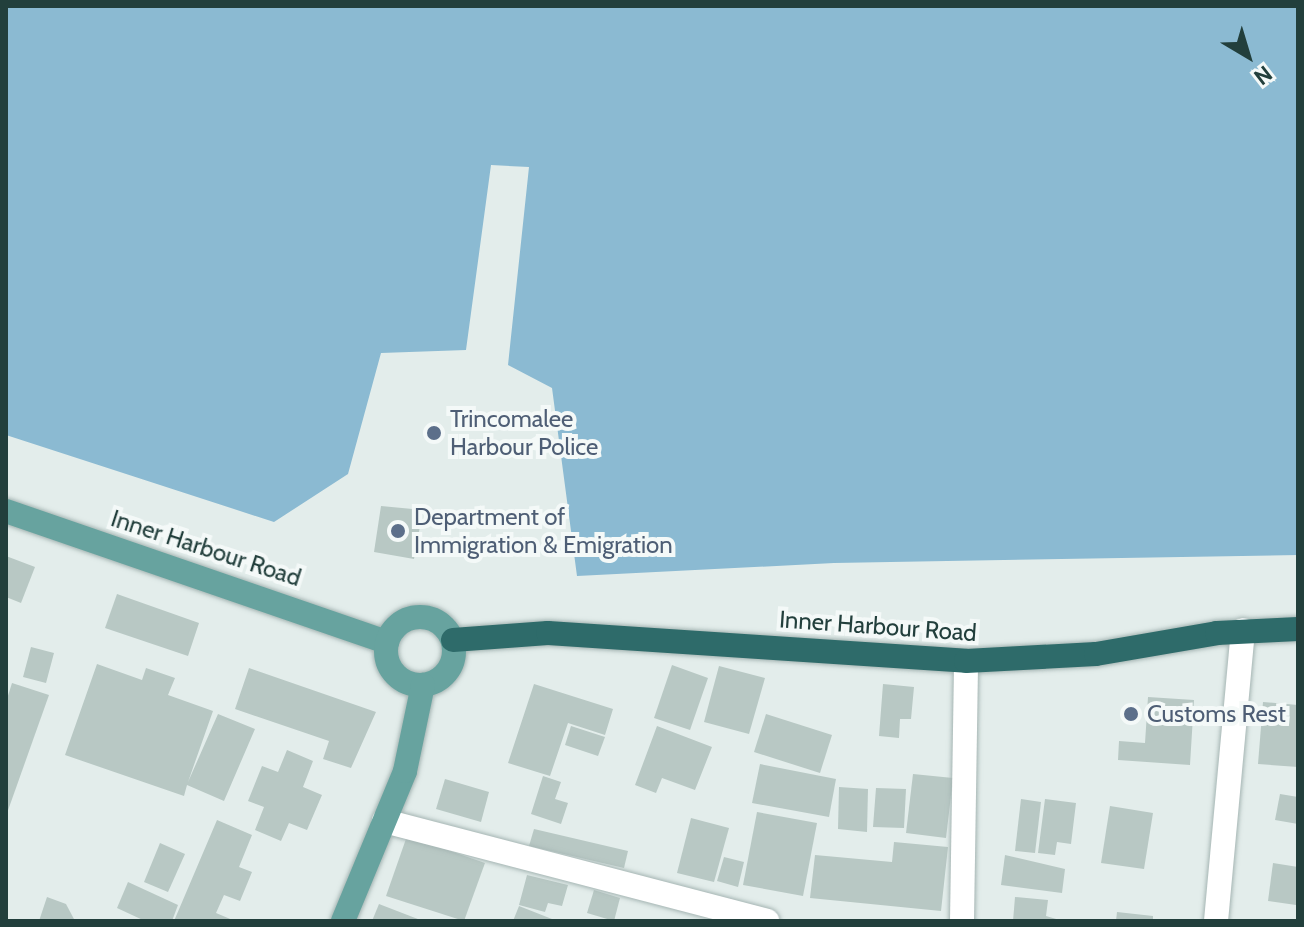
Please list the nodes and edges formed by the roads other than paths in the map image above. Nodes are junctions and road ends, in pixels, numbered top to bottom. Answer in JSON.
{"nodes":[{"id":1,"x":6,"y":511,"type":"edge"},
{"id":2,"x":1298,"y":629,"type":"edge"},
{"id":3,"x":1243,"y":630,"type":"junction"},
{"id":4,"x":453,"y":640,"type":"junction"},
{"id":5,"x":387,"y":642,"type":"junction"},
{"id":6,"x":966,"y":661,"type":"junction"},
{"id":7,"x":423,"y":685,"type":"junction"},
{"id":8,"x":384,"y":821,"type":"junction"},
{"id":9,"x":343,"y":921,"type":"edge"},
{"id":10,"x":767,"y":921,"type":"edge"},
{"id":11,"x":962,"y":921,"type":"edge"},
{"id":12,"x":1216,"y":921,"type":"edge"}],
"edges":[{"from":1,"to":5,"type":"main road","name":"Inner Harbour Road"},
{"from":2,"to":3,"type":"highway","name":"Inner Harbour Road"},
{"from":3,"to":6,"type":"highway","name":"Inner Harbour Road"},
{"from":3,"to":12,"type":"street"},
{"from":4,"to":5,"type":"main road"},
{"from":4,"to":6,"type":"highway","name":"Inner Harbour Road"},
{"from":4,"to":7,"type":"main road"},
{"from":5,"to":7,"type":"main road"},
{"from":6,"to":11,"type":"street"},
{"from":7,"to":8,"type":"main road"},
{"from":8,"to":9,"type":"main road"},
{"from":8,"to":10,"type":"street"}]}
